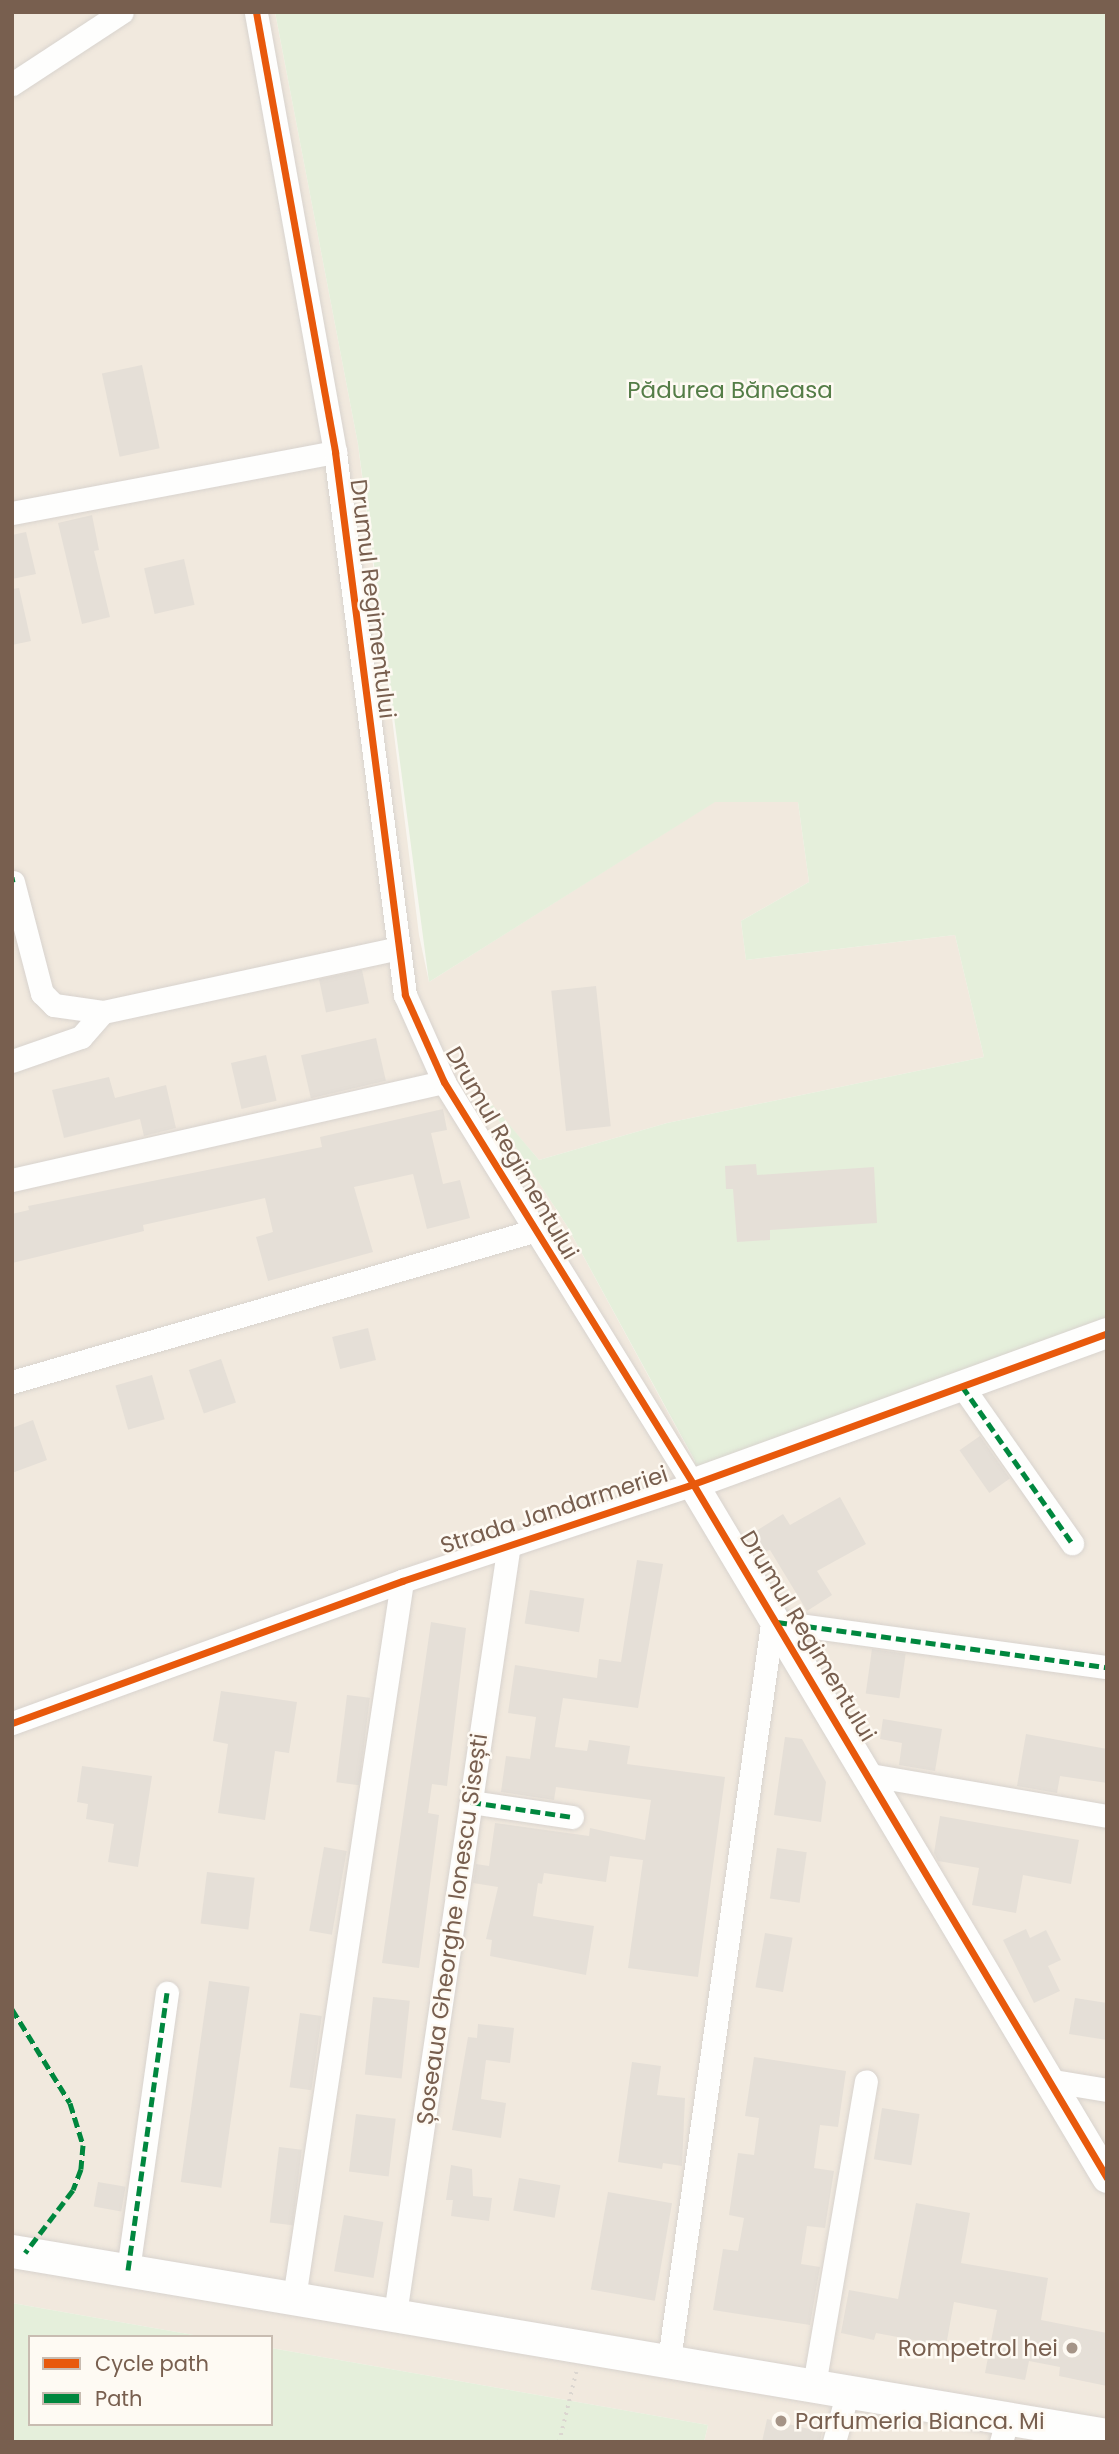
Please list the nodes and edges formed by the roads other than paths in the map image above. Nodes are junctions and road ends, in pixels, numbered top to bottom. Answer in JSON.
{"nodes":[{"id":1,"x":122,"y":12,"type":"edge"},
{"id":2,"x":256,"y":12,"type":"edge"},
{"id":3,"x":12,"y":84,"type":"edge"},
{"id":4,"x":335,"y":452,"type":"junction"},
{"id":5,"x":12,"y":513,"type":"edge"},
{"id":6,"x":13,"y":882,"type":"edge"},
{"id":7,"x":398,"y":948,"type":"junction"},
{"id":8,"x":103,"y":1012,"type":"junction"},
{"id":9,"x":12,"y":1060,"type":"edge"},
{"id":10,"x":444,"y":1082,"type":"junction"},
{"id":11,"x":12,"y":1180,"type":"edge"},
{"id":12,"x":533,"y":1231,"type":"junction"},
{"id":13,"x":1107,"y":1333,"type":"edge"},
{"id":14,"x":12,"y":1382,"type":"edge"},
{"id":15,"x":962,"y":1386,"type":"junction"},
{"id":16,"x":694,"y":1484,"type":"junction"},
{"id":17,"x":1072,"y":1543,"type":"dead end"},
{"id":18,"x":509,"y":1544,"type":"junction"},
{"id":19,"x":402,"y":1581,"type":"junction"},
{"id":20,"x":775,"y":1619,"type":"junction"},
{"id":21,"x":1107,"y":1667,"type":"edge"},
{"id":22,"x":12,"y":1723,"type":"edge"},
{"id":23,"x":870,"y":1776,"type":"junction"},
{"id":24,"x":471,"y":1802,"type":"junction"},
{"id":25,"x":1107,"y":1816,"type":"edge"},
{"id":26,"x":572,"y":1817,"type":"dead end"},
{"id":27,"x":167,"y":1993,"type":"dead end"},
{"id":28,"x":1047,"y":2080,"type":"junction"},
{"id":29,"x":866,"y":2081,"type":"dead end"},
{"id":30,"x":1107,"y":2090,"type":"edge"},
{"id":31,"x":1107,"y":2178,"type":"edge"},
{"id":32,"x":12,"y":2251,"type":"edge"},
{"id":33,"x":128,"y":2270,"type":"junction"},
{"id":34,"x":294,"y":2298,"type":"junction"},
{"id":35,"x":395,"y":2314,"type":"junction"},
{"id":36,"x":669,"y":2361,"type":"junction"},
{"id":37,"x":814,"y":2385,"type":"junction"},
{"id":38,"x":848,"y":2390,"type":"junction"},
{"id":39,"x":1004,"y":2430,"type":"edge"},
{"id":40,"x":1107,"y":2435,"type":"edge"},
{"id":41,"x":834,"y":2442,"type":"edge"}],
"edges":[{"from":1,"to":3,"type":"street"},
{"from":2,"to":4,"type":"street","name":"Drumul Regimentului"},
{"from":4,"to":5,"type":"street","name":"Drumul Regimentului"},
{"from":4,"to":7,"type":"street","name":"Drumul Regimentului"},
{"from":6,"to":8,"type":"street"},
{"from":7,"to":8,"type":"street"},
{"from":7,"to":10,"type":"street","name":"Drumul Regimentului"},
{"from":8,"to":9,"type":"street"},
{"from":10,"to":11,"type":"street","name":"Drumul Regimentului"},
{"from":10,"to":12,"type":"street","name":"Drumul Regimentului"},
{"from":12,"to":14,"type":"street"},
{"from":12,"to":16,"type":"street","name":"Drumul Regimentului"},
{"from":13,"to":15,"type":"street","name":"Strada Jandarmeriei"},
{"from":15,"to":16,"type":"street","name":"Strada Jandarmeriei"},
{"from":15,"to":17,"type":"street"},
{"from":16,"to":18,"type":"street","name":"Strada Jandarmeriei"},
{"from":16,"to":20,"type":"street","name":"Drumul Regimentului"},
{"from":18,"to":19,"type":"street","name":"Strada Jandarmeriei"},
{"from":18,"to":24,"type":"street","name":"Șoseaua Gheorghe Ionescu Sisești"},
{"from":19,"to":22,"type":"street","name":"Strada Jandarmeriei"},
{"from":19,"to":34,"type":"street"},
{"from":20,"to":21,"type":"street"},
{"from":20,"to":23,"type":"street","name":"Drumul Regimentului"},
{"from":20,"to":36,"type":"street"},
{"from":23,"to":25,"type":"street"},
{"from":23,"to":28,"type":"street","name":"Drumul Regimentului"},
{"from":24,"to":26,"type":"street"},
{"from":24,"to":35,"type":"street","name":"Șoseaua Gheorghe Ionescu Sisești"},
{"from":27,"to":33,"type":"street"},
{"from":28,"to":30,"type":"street"},
{"from":28,"to":31,"type":"street","name":"Drumul Regimentului"},
{"from":29,"to":37,"type":"street"},
{"from":32,"to":33,"type":"main road"},
{"from":33,"to":34,"type":"main road"},
{"from":34,"to":35,"type":"main road"},
{"from":35,"to":36,"type":"main road"},
{"from":36,"to":37,"type":"main road"},
{"from":37,"to":38,"type":"main road"},
{"from":38,"to":39,"type":"main road"},
{"from":38,"to":41,"type":"street"},
{"from":39,"to":40,"type":"main road"}]}
